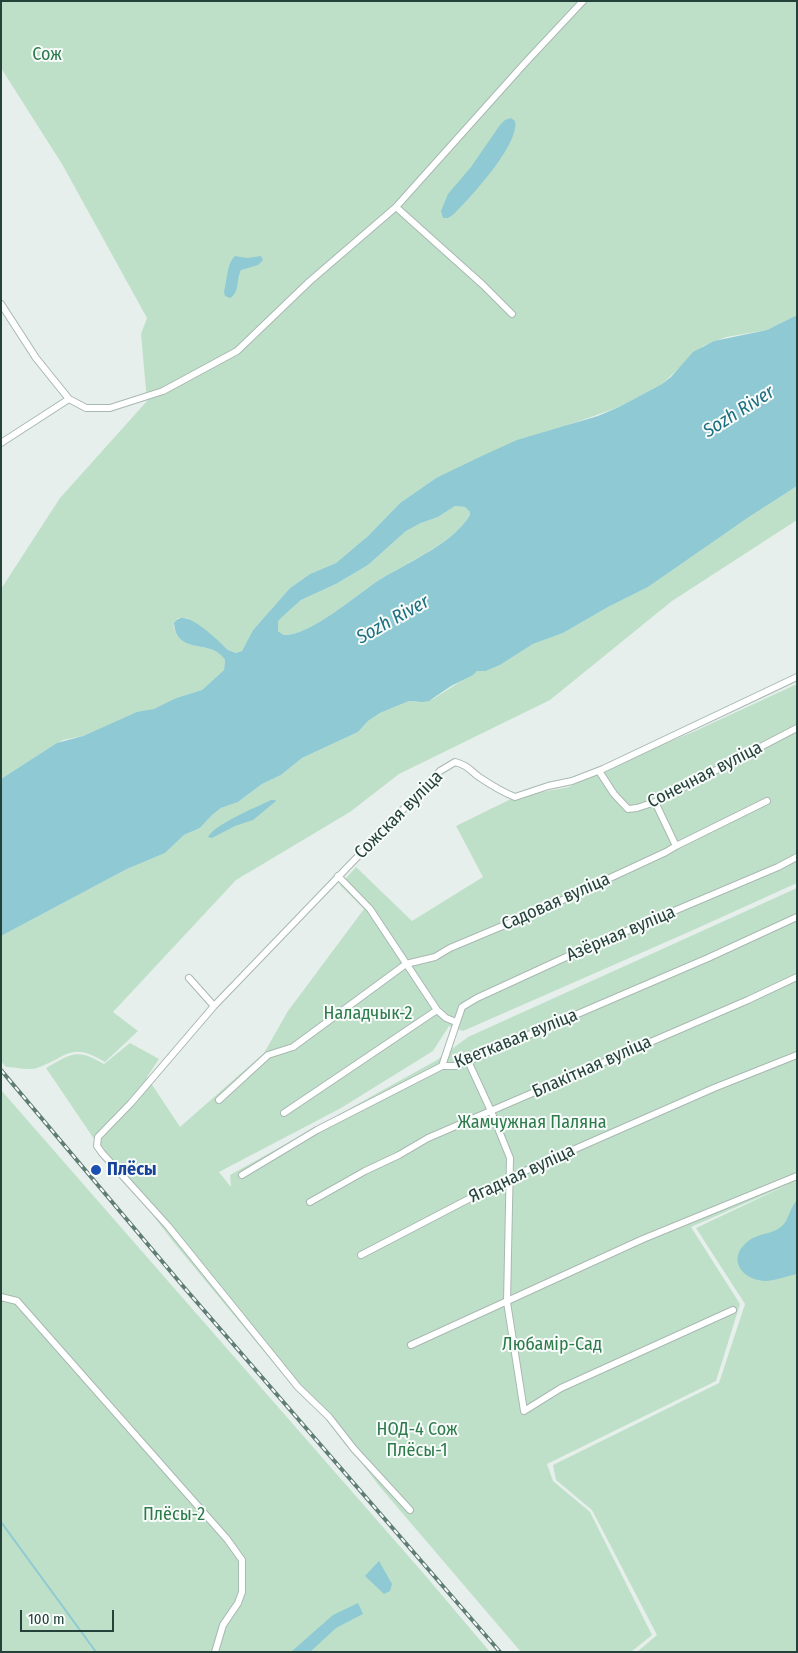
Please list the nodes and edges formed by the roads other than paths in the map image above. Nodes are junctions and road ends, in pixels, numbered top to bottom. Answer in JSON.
{"nodes":[{"id":1,"x":583,"y":1,"type":"edge"},
{"id":2,"x":396,"y":207,"type":"junction"},
{"id":3,"x":1,"y":304,"type":"edge"},
{"id":4,"x":512,"y":314,"type":"dead end"},
{"id":5,"x":69,"y":398,"type":"junction"},
{"id":6,"x":1,"y":443,"type":"edge"},
{"id":7,"x":797,"y":677,"type":"edge"},
{"id":8,"x":797,"y":728,"type":"edge"},
{"id":9,"x":599,"y":771,"type":"junction"},
{"id":10,"x":767,"y":801,"type":"dead end"},
{"id":11,"x":655,"y":802,"type":"junction"},
{"id":12,"x":676,"y":846,"type":"junction"},
{"id":13,"x":797,"y":857,"type":"edge"},
{"id":14,"x":338,"y":876,"type":"junction"},
{"id":15,"x":797,"y":917,"type":"edge"},
{"id":16,"x":406,"y":964,"type":"junction"},
{"id":17,"x":797,"y":977,"type":"edge"},
{"id":18,"x":189,"y":978,"type":"dead end"},
{"id":19,"x":214,"y":1006,"type":"junction"},
{"id":20,"x":437,"y":1010,"type":"junction"},
{"id":21,"x":456,"y":1022,"type":"junction"},
{"id":22,"x":797,"y":1055,"type":"edge"},
{"id":23,"x":468,"y":1061,"type":"junction"},
{"id":24,"x":442,"y":1066,"type":"junction"},
{"id":25,"x":219,"y":1100,"type":"dead end"},
{"id":26,"x":492,"y":1111,"type":"junction"},
{"id":27,"x":284,"y":1113,"type":"dead end"},
{"id":28,"x":242,"y":1176,"type":"dead end"},
{"id":29,"x":797,"y":1176,"type":"edge"},
{"id":30,"x":509,"y":1178,"type":"junction"},
{"id":31,"x":310,"y":1202,"type":"dead end"},
{"id":32,"x":361,"y":1254,"type":"dead end"},
{"id":33,"x":1,"y":1297,"type":"edge"},
{"id":34,"x":507,"y":1302,"type":"junction"},
{"id":35,"x":733,"y":1310,"type":"dead end"},
{"id":36,"x":411,"y":1345,"type":"dead end"},
{"id":37,"x":410,"y":1510,"type":"dead end"},
{"id":38,"x":215,"y":1652,"type":"edge"}],
"edges":[{"from":1,"to":2,"type":"street"},
{"from":2,"to":4,"type":"street"},
{"from":2,"to":5,"type":"street"},
{"from":3,"to":5,"type":"street"},
{"from":5,"to":6,"type":"street"},
{"from":7,"to":9,"type":"street","name":"Сожская вуліца"},
{"from":8,"to":11,"type":"street","name":"Сонечная вуліца"},
{"from":9,"to":11,"type":"street","name":"Сонечная вуліца"},
{"from":9,"to":14,"type":"street","name":"Сожская вуліца"},
{"from":10,"to":12,"type":"street","name":"Садовая вуліца"},
{"from":11,"to":12,"type":"street"},
{"from":12,"to":16,"type":"street","name":"Садовая вуліца"},
{"from":13,"to":21,"type":"street","name":"Азёрная вуліца"},
{"from":14,"to":16,"type":"street"},
{"from":14,"to":19,"type":"street","name":"Сожская вуліца"},
{"from":15,"to":23,"type":"street","name":"Кветкавая вуліца"},
{"from":16,"to":20,"type":"street"},
{"from":16,"to":25,"type":"street"},
{"from":17,"to":26,"type":"street","name":"Блакітная вуліца"},
{"from":18,"to":19,"type":"street"},
{"from":19,"to":37,"type":"street","name":"Сожская вуліца"},
{"from":20,"to":21,"type":"street"},
{"from":20,"to":27,"type":"street"},
{"from":21,"to":24,"type":"street","name":"Азёрная вуліца"},
{"from":22,"to":30,"type":"street","name":"Ягадная вуліца"},
{"from":23,"to":24,"type":"street","name":"Кветкавая вуліца"},
{"from":23,"to":26,"type":"street"},
{"from":24,"to":28,"type":"street","name":"Кветкавая вуліца"},
{"from":26,"to":30,"type":"street"},
{"from":26,"to":31,"type":"street","name":"Блакітная вуліца"},
{"from":29,"to":34,"type":"street"},
{"from":30,"to":32,"type":"street","name":"Ягадная вуліца"},
{"from":30,"to":34,"type":"street"},
{"from":33,"to":38,"type":"street"},
{"from":34,"to":35,"type":"street"},
{"from":34,"to":36,"type":"street"}]}
